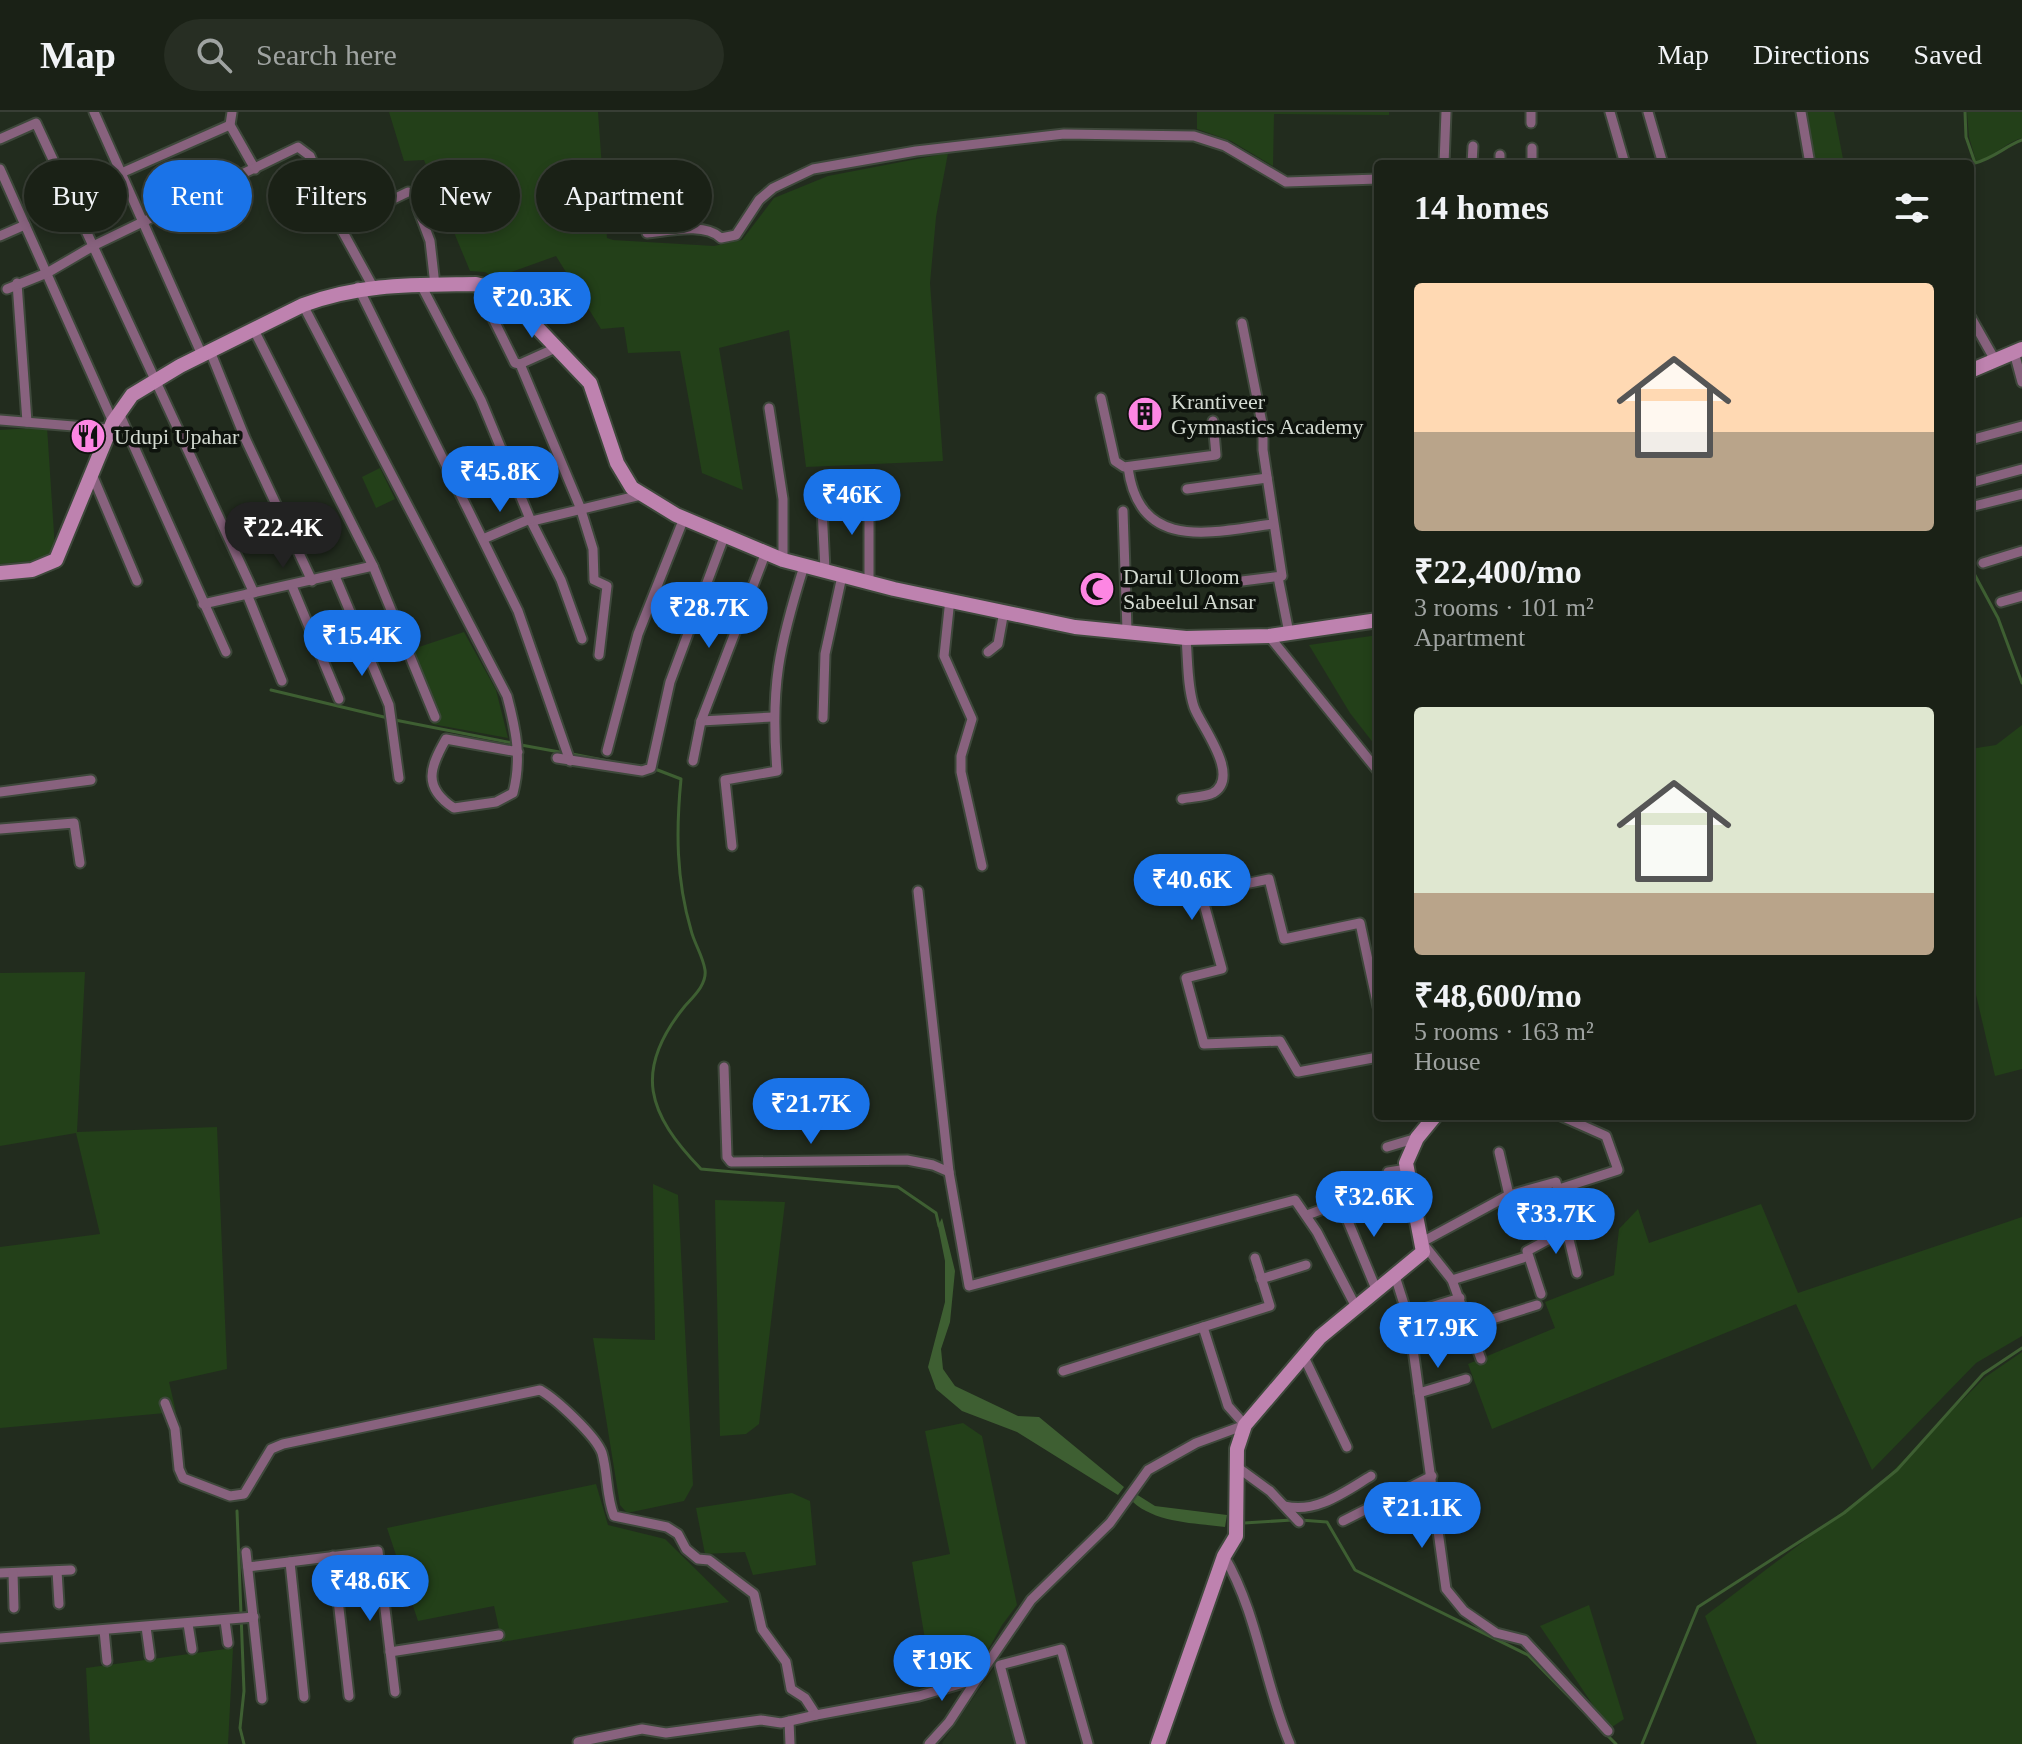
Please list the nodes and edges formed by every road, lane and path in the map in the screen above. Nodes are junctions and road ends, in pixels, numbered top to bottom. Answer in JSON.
{"nodes":[{"id":1,"x":94,"y":112,"type":"edge"},
{"id":2,"x":232,"y":112,"type":"edge"},
{"id":3,"x":1446,"y":112,"type":"edge"},
{"id":4,"x":1610,"y":112,"type":"edge"},
{"id":5,"x":1648,"y":112,"type":"edge"},
{"id":6,"x":1801,"y":112,"type":"edge"},
{"id":7,"x":230,"y":125,"type":"junction"},
{"id":8,"x":0,"y":139,"type":"edge"},
{"id":9,"x":1473,"y":146,"type":"dead end"},
{"id":10,"x":1532,"y":148,"type":"dead end"},
{"id":11,"x":113,"y":160,"type":"edge"},
{"id":12,"x":273,"y":160,"type":"edge"},
{"id":13,"x":309,"y":160,"type":"edge"},
{"id":14,"x":1444,"y":160,"type":"edge"},
{"id":15,"x":1472,"y":160,"type":"edge"},
{"id":16,"x":1532,"y":160,"type":"edge"},
{"id":17,"x":1624,"y":160,"type":"edge"},
{"id":18,"x":1662,"y":160,"type":"edge"},
{"id":19,"x":1809,"y":160,"type":"edge"},
{"id":20,"x":268,"y":162,"type":"edge"},
{"id":21,"x":255,"y":169,"type":"junction"},
{"id":22,"x":127,"y":170,"type":"edge"},
{"id":23,"x":1,"y":172,"type":"edge"},
{"id":24,"x":1374,"y":179,"type":"edge"},
{"id":25,"x":127,"y":191,"type":"edge"},
{"id":26,"x":408,"y":192,"type":"dead end"},
{"id":27,"x":395,"y":198,"type":"edge"},
{"id":28,"x":24,"y":223,"type":"edge"},
{"id":29,"x":142,"y":224,"type":"junction"},
{"id":30,"x":24,"y":225,"type":"edge"},
{"id":31,"x":28,"y":232,"type":"edge"},
{"id":32,"x":342,"y":232,"type":"edge"},
{"id":33,"x":427,"y":232,"type":"edge"},
{"id":34,"x":647,"y":233,"type":"dead end"},
{"id":35,"x":0,"y":236,"type":"edge"},
{"id":36,"x":95,"y":245,"type":"junction"},
{"id":37,"x":47,"y":273,"type":"junction"},
{"id":38,"x":17,"y":283,"type":"junction"},
{"id":39,"x":476,"y":284,"type":"junction"},
{"id":40,"x":428,"y":285,"type":"junction"},
{"id":41,"x":365,"y":286,"type":"junction"},
{"id":42,"x":7,"y":289,"type":"dead end"},
{"id":43,"x":303,"y":305,"type":"junction"},
{"id":44,"x":1242,"y":323,"type":"dead end"},
{"id":45,"x":1974,"y":323,"type":"edge"},
{"id":46,"x":254,"y":330,"type":"junction"},
{"id":47,"x":558,"y":347,"type":"junction"},
{"id":48,"x":2018,"y":351,"type":"edge"},
{"id":49,"x":206,"y":353,"type":"junction"},
{"id":50,"x":1995,"y":360,"type":"junction"},
{"id":51,"x":520,"y":364,"type":"junction"},
{"id":52,"x":1974,"y":369,"type":"edge"},
{"id":53,"x":152,"y":380,"type":"junction"},
{"id":54,"x":2022,"y":382,"type":"edge"},
{"id":55,"x":1101,"y":398,"type":"dead end"},
{"id":56,"x":769,"y":408,"type":"dead end"},
{"id":57,"x":0,"y":420,"type":"edge"},
{"id":58,"x":114,"y":421,"type":"junction"},
{"id":59,"x":1213,"y":421,"type":"dead end"},
{"id":60,"x":27,"y":422,"type":"junction"},
{"id":61,"x":2022,"y":426,"type":"edge"},
{"id":62,"x":1974,"y":439,"type":"edge"},
{"id":63,"x":1128,"y":467,"type":"junction"},
{"id":64,"x":2022,"y":469,"type":"edge"},
{"id":65,"x":91,"y":472,"type":"junction"},
{"id":66,"x":1267,"y":478,"type":"junction"},
{"id":67,"x":1974,"y":482,"type":"edge"},
{"id":68,"x":821,"y":487,"type":"dead end"},
{"id":69,"x":1187,"y":489,"type":"dead end"},
{"id":70,"x":869,"y":492,"type":"dead end"},
{"id":71,"x":2022,"y":494,"type":"edge"},
{"id":72,"x":641,"y":495,"type":"junction"},
{"id":73,"x":1974,"y":506,"type":"edge"},
{"id":74,"x":580,"y":507,"type":"junction"},
{"id":75,"x":1123,"y":511,"type":"dead end"},
{"id":76,"x":684,"y":518,"type":"junction"},
{"id":77,"x":531,"y":520,"type":"junction"},
{"id":78,"x":1273,"y":524,"type":"junction"},
{"id":79,"x":724,"y":537,"type":"junction"},
{"id":80,"x":483,"y":539,"type":"junction"},
{"id":81,"x":2022,"y":551,"type":"edge"},
{"id":82,"x":766,"y":552,"type":"junction"},
{"id":83,"x":783,"y":560,"type":"junction"},
{"id":84,"x":1983,"y":563,"type":"dead end"},
{"id":85,"x":373,"y":566,"type":"junction"},
{"id":86,"x":804,"y":566,"type":"junction"},
{"id":87,"x":825,"y":570,"type":"junction"},
{"id":88,"x":0,"y":573,"type":"edge"},
{"id":89,"x":335,"y":576,"type":"junction"},
{"id":90,"x":842,"y":576,"type":"junction"},
{"id":91,"x":1278,"y":577,"type":"junction"},
{"id":92,"x":137,"y":581,"type":"dead end"},
{"id":93,"x":312,"y":581,"type":"junction"},
{"id":94,"x":1242,"y":581,"type":"dead end"},
{"id":95,"x":869,"y":583,"type":"junction"},
{"id":96,"x":292,"y":586,"type":"junction"},
{"id":97,"x":251,"y":593,"type":"junction"},
{"id":98,"x":2022,"y":596,"type":"edge"},
{"id":99,"x":950,"y":599,"type":"junction"},
{"id":100,"x":2001,"y":602,"type":"dead end"},
{"id":101,"x":203,"y":604,"type":"junction"},
{"id":102,"x":1004,"y":611,"type":"junction"},
{"id":103,"x":1374,"y":621,"type":"edge"},
{"id":104,"x":1127,"y":630,"type":"junction"},
{"id":105,"x":1289,"y":633,"type":"junction"},
{"id":106,"x":1269,"y":636,"type":"junction"},
{"id":107,"x":1186,"y":638,"type":"junction"},
{"id":108,"x":582,"y":639,"type":"dead end"},
{"id":109,"x":226,"y":652,"type":"dead end"},
{"id":110,"x":988,"y":652,"type":"dead end"},
{"id":111,"x":599,"y":655,"type":"dead end"},
{"id":112,"x":282,"y":681,"type":"dead end"},
{"id":113,"x":339,"y":699,"type":"dead end"},
{"id":114,"x":435,"y":717,"type":"dead end"},
{"id":115,"x":773,"y":717,"type":"junction"},
{"id":116,"x":823,"y":718,"type":"dead end"},
{"id":117,"x":701,"y":721,"type":"junction"},
{"id":118,"x":607,"y":751,"type":"dead end"},
{"id":119,"x":518,"y":752,"type":"junction"},
{"id":120,"x":557,"y":758,"type":"dead end"},
{"id":121,"x":570,"y":761,"type":"junction"},
{"id":122,"x":693,"y":761,"type":"dead end"},
{"id":123,"x":1374,"y":766,"type":"edge"},
{"id":124,"x":399,"y":778,"type":"dead end"},
{"id":125,"x":91,"y":780,"type":"dead end"},
{"id":126,"x":0,"y":792,"type":"edge"},
{"id":127,"x":1182,"y":799,"type":"dead end"},
{"id":128,"x":0,"y":829,"type":"edge"},
{"id":129,"x":732,"y":846,"type":"dead end"},
{"id":130,"x":80,"y":863,"type":"dead end"},
{"id":131,"x":982,"y":866,"type":"dead end"},
{"id":132,"x":918,"y":891,"type":"dead end"},
{"id":133,"x":1374,"y":966,"type":"edge"},
{"id":134,"x":1374,"y":1058,"type":"edge"},
{"id":135,"x":724,"y":1067,"type":"dead end"},
{"id":136,"x":1432,"y":1120,"type":"edge"},
{"id":137,"x":1570,"y":1120,"type":"edge"},
{"id":138,"x":1417,"y":1138,"type":"junction"},
{"id":139,"x":1387,"y":1147,"type":"dead end"},
{"id":140,"x":1499,"y":1152,"type":"dead end"},
{"id":141,"x":949,"y":1172,"type":"junction"},
{"id":142,"x":1388,"y":1172,"type":"dead end"},
{"id":143,"x":1407,"y":1173,"type":"junction"},
{"id":144,"x":1559,"y":1189,"type":"junction"},
{"id":145,"x":1509,"y":1195,"type":"junction"},
{"id":146,"x":1340,"y":1202,"type":"junction"},
{"id":147,"x":1307,"y":1215,"type":"junction"},
{"id":148,"x":1567,"y":1231,"type":"junction"},
{"id":149,"x":1424,"y":1244,"type":"junction"},
{"id":150,"x":1255,"y":1258,"type":"dead end"},
{"id":151,"x":1523,"y":1258,"type":"dead end"},
{"id":152,"x":1306,"y":1265,"type":"dead end"},
{"id":153,"x":1577,"y":1273,"type":"dead end"},
{"id":154,"x":1395,"y":1276,"type":"junction"},
{"id":155,"x":1261,"y":1279,"type":"junction"},
{"id":156,"x":1452,"y":1280,"type":"junction"},
{"id":157,"x":1376,"y":1289,"type":"junction"},
{"id":158,"x":1541,"y":1294,"type":"dead end"},
{"id":159,"x":1460,"y":1298,"type":"junction"},
{"id":160,"x":1537,"y":1305,"type":"dead end"},
{"id":161,"x":1356,"y":1307,"type":"junction"},
{"id":162,"x":1408,"y":1314,"type":"junction"},
{"id":163,"x":1470,"y":1326,"type":"junction"},
{"id":164,"x":1203,"y":1327,"type":"junction"},
{"id":165,"x":1303,"y":1355,"type":"junction"},
{"id":166,"x":1481,"y":1359,"type":"dead end"},
{"id":167,"x":1063,"y":1371,"type":"dead end"},
{"id":168,"x":1466,"y":1379,"type":"dead end"},
{"id":169,"x":1419,"y":1393,"type":"junction"},
{"id":170,"x":165,"y":1403,"type":"dead end"},
{"id":171,"x":1245,"y":1425,"type":"junction"},
{"id":172,"x":1347,"y":1447,"type":"dead end"},
{"id":173,"x":1237,"y":1467,"type":"junction"},
{"id":174,"x":1371,"y":1476,"type":"dead end"},
{"id":175,"x":1432,"y":1476,"type":"junction"},
{"id":176,"x":1285,"y":1506,"type":"junction"},
{"id":177,"x":1297,"y":1519,"type":"dead end"},
{"id":178,"x":1343,"y":1521,"type":"dead end"},
{"id":179,"x":246,"y":1552,"type":"dead end"},
{"id":180,"x":333,"y":1556,"type":"junction"},
{"id":181,"x":1224,"y":1556,"type":"junction"},
{"id":182,"x":290,"y":1562,"type":"junction"},
{"id":183,"x":248,"y":1567,"type":"junction"},
{"id":184,"x":71,"y":1570,"type":"dead end"},
{"id":185,"x":57,"y":1571,"type":"junction"},
{"id":186,"x":0,"y":1573,"type":"edge"},
{"id":187,"x":13,"y":1573,"type":"junction"},
{"id":188,"x":59,"y":1604,"type":"dead end"},
{"id":189,"x":14,"y":1608,"type":"dead end"},
{"id":190,"x":254,"y":1617,"type":"junction"},
{"id":191,"x":225,"y":1621,"type":"junction"},
{"id":192,"x":188,"y":1624,"type":"junction"},
{"id":193,"x":146,"y":1627,"type":"junction"},
{"id":194,"x":104,"y":1630,"type":"junction"},
{"id":195,"x":499,"y":1635,"type":"dead end"},
{"id":196,"x":0,"y":1638,"type":"edge"},
{"id":197,"x":228,"y":1643,"type":"dead end"},
{"id":198,"x":192,"y":1649,"type":"dead end"},
{"id":199,"x":390,"y":1652,"type":"junction"},
{"id":200,"x":150,"y":1656,"type":"dead end"},
{"id":201,"x":107,"y":1661,"type":"dead end"},
{"id":202,"x":977,"y":1679,"type":"junction"},
{"id":203,"x":395,"y":1692,"type":"dead end"},
{"id":204,"x":349,"y":1696,"type":"dead end"},
{"id":205,"x":304,"y":1697,"type":"dead end"},
{"id":206,"x":262,"y":1699,"type":"dead end"},
{"id":207,"x":816,"y":1715,"type":"junction"},
{"id":208,"x":789,"y":1721,"type":"junction"},
{"id":209,"x":1608,"y":1731,"type":"dead end"},
{"id":210,"x":578,"y":1742,"type":"edge"},
{"id":211,"x":790,"y":1744,"type":"edge"},
{"id":212,"x":929,"y":1744,"type":"edge"},
{"id":213,"x":1021,"y":1744,"type":"edge"},
{"id":214,"x":1088,"y":1744,"type":"edge"},
{"id":215,"x":1158,"y":1744,"type":"edge"},
{"id":216,"x":1290,"y":1744,"type":"edge"}],
"edges":[{"from":1,"to":11,"type":"street"},
{"from":2,"to":7,"type":"street"},
{"from":3,"to":14,"type":"street"},
{"from":4,"to":17,"type":"street"},
{"from":5,"to":18,"type":"street"},
{"from":6,"to":19,"type":"street"},
{"from":7,"to":21,"type":"street"},
{"from":7,"to":22,"type":"street"},
{"from":8,"to":36,"type":"street"},
{"from":9,"to":15,"type":"street"},
{"from":10,"to":16,"type":"street"},
{"from":12,"to":13,"type":"street"},
{"from":20,"to":21,"type":"street"},
{"from":21,"to":29,"type":"street"},
{"from":23,"to":28,"type":"street"},
{"from":24,"to":34,"type":"street"},
{"from":25,"to":29,"type":"street"},
{"from":26,"to":27,"type":"street"},
{"from":29,"to":36,"type":"street"},
{"from":29,"to":49,"type":"street"},
{"from":30,"to":35,"type":"street"},
{"from":31,"to":37,"type":"street"},
{"from":32,"to":41,"type":"street"},
{"from":33,"to":40,"type":"street"},
{"from":36,"to":37,"type":"street"},
{"from":36,"to":53,"type":"street"},
{"from":37,"to":38,"type":"street"},
{"from":37,"to":58,"type":"street"},
{"from":38,"to":42,"type":"street"},
{"from":38,"to":60,"type":"street"},
{"from":39,"to":40,"type":"street"},
{"from":39,"to":47,"type":"street"},
{"from":39,"to":51,"type":"street"},
{"from":40,"to":41,"type":"street"},
{"from":40,"to":77,"type":"street"},
{"from":41,"to":43,"type":"street"},
{"from":41,"to":80,"type":"street"},
{"from":43,"to":46,"type":"street"},
{"from":43,"to":119,"type":"street"},
{"from":44,"to":66,"type":"street"},
{"from":45,"to":50,"type":"street"},
{"from":46,"to":49,"type":"street"},
{"from":46,"to":85,"type":"street"},
{"from":47,"to":51,"type":"street"},
{"from":47,"to":72,"type":"street"},
{"from":48,"to":50,"type":"street"},
{"from":48,"to":54,"type":"street"},
{"from":49,"to":53,"type":"street"},
{"from":49,"to":93,"type":"street"},
{"from":50,"to":52,"type":"street"},
{"from":51,"to":74,"type":"street"},
{"from":53,"to":58,"type":"street"},
{"from":53,"to":97,"type":"street"},
{"from":55,"to":63,"type":"street"},
{"from":56,"to":83,"type":"street"},
{"from":57,"to":60,"type":"street"},
{"from":58,"to":60,"type":"street"},
{"from":58,"to":65,"type":"street"},
{"from":58,"to":101,"type":"street"},
{"from":59,"to":63,"type":"street"},
{"from":61,"to":62,"type":"street"},
{"from":63,"to":78,"type":"street"},
{"from":64,"to":67,"type":"street"},
{"from":65,"to":88,"type":"street"},
{"from":65,"to":92,"type":"street"},
{"from":66,"to":69,"type":"street"},
{"from":66,"to":78,"type":"street"},
{"from":68,"to":87,"type":"street"},
{"from":70,"to":95,"type":"street"},
{"from":71,"to":73,"type":"street"},
{"from":72,"to":74,"type":"street"},
{"from":72,"to":76,"type":"street"},
{"from":74,"to":77,"type":"street"},
{"from":74,"to":111,"type":"street"},
{"from":75,"to":104,"type":"street"},
{"from":76,"to":79,"type":"street"},
{"from":76,"to":118,"type":"street"},
{"from":77,"to":80,"type":"street"},
{"from":77,"to":108,"type":"street"},
{"from":78,"to":91,"type":"street"},
{"from":79,"to":82,"type":"street"},
{"from":79,"to":121,"type":"street"},
{"from":80,"to":121,"type":"street"},
{"from":81,"to":84,"type":"street"},
{"from":82,"to":83,"type":"street"},
{"from":82,"to":117,"type":"street"},
{"from":83,"to":86,"type":"street"},
{"from":85,"to":89,"type":"street"},
{"from":85,"to":114,"type":"street"},
{"from":86,"to":87,"type":"street"},
{"from":86,"to":115,"type":"street"},
{"from":87,"to":90,"type":"street"},
{"from":89,"to":93,"type":"street"},
{"from":89,"to":124,"type":"street"},
{"from":90,"to":95,"type":"street"},
{"from":90,"to":116,"type":"street"},
{"from":91,"to":94,"type":"street"},
{"from":91,"to":105,"type":"street"},
{"from":93,"to":96,"type":"street"},
{"from":95,"to":99,"type":"street"},
{"from":96,"to":97,"type":"street"},
{"from":96,"to":113,"type":"street"},
{"from":97,"to":101,"type":"street"},
{"from":97,"to":112,"type":"street"},
{"from":98,"to":100,"type":"street"},
{"from":99,"to":102,"type":"street"},
{"from":99,"to":131,"type":"street"},
{"from":101,"to":109,"type":"street"},
{"from":102,"to":104,"type":"street"},
{"from":102,"to":110,"type":"street"},
{"from":103,"to":105,"type":"street"},
{"from":104,"to":107,"type":"street"},
{"from":105,"to":106,"type":"street"},
{"from":106,"to":107,"type":"street"},
{"from":106,"to":123,"type":"street"},
{"from":107,"to":127,"type":"street"},
{"from":115,"to":117,"type":"street"},
{"from":115,"to":129,"type":"street"},
{"from":117,"to":122,"type":"street"},
{"from":119,"to":119,"type":"street"},
{"from":120,"to":121,"type":"street"},
{"from":125,"to":126,"type":"street"},
{"from":128,"to":130,"type":"street"},
{"from":132,"to":141,"type":"street"},
{"from":133,"to":134,"type":"street"},
{"from":135,"to":141,"type":"street"},
{"from":136,"to":138,"type":"street"},
{"from":137,"to":144,"type":"street"},
{"from":138,"to":139,"type":"street"},
{"from":138,"to":143,"type":"street"},
{"from":140,"to":145,"type":"street"},
{"from":141,"to":147,"type":"street"},
{"from":142,"to":143,"type":"street"},
{"from":143,"to":146,"type":"street"},
{"from":143,"to":149,"type":"street"},
{"from":144,"to":145,"type":"street"},
{"from":144,"to":148,"type":"street"},
{"from":145,"to":149,"type":"street"},
{"from":146,"to":147,"type":"street"},
{"from":146,"to":157,"type":"street"},
{"from":147,"to":161,"type":"street"},
{"from":148,"to":153,"type":"street"},
{"from":148,"to":158,"type":"street"},
{"from":149,"to":154,"type":"street"},
{"from":149,"to":156,"type":"street"},
{"from":150,"to":155,"type":"street"},
{"from":151,"to":156,"type":"street"},
{"from":152,"to":155,"type":"street"},
{"from":154,"to":157,"type":"street"},
{"from":154,"to":162,"type":"street"},
{"from":155,"to":164,"type":"street"},
{"from":156,"to":159,"type":"street"},
{"from":157,"to":161,"type":"street"},
{"from":159,"to":162,"type":"street"},
{"from":159,"to":163,"type":"street"},
{"from":160,"to":163,"type":"street"},
{"from":161,"to":165,"type":"street"},
{"from":162,"to":169,"type":"street"},
{"from":163,"to":166,"type":"street"},
{"from":164,"to":167,"type":"street"},
{"from":164,"to":171,"type":"street"},
{"from":165,"to":171,"type":"street"},
{"from":165,"to":172,"type":"street"},
{"from":168,"to":169,"type":"street"},
{"from":169,"to":175,"type":"street"},
{"from":170,"to":207,"type":"street"},
{"from":171,"to":173,"type":"street"},
{"from":171,"to":202,"type":"street"},
{"from":173,"to":176,"type":"street"},
{"from":173,"to":181,"type":"street"},
{"from":174,"to":176,"type":"street"},
{"from":175,"to":178,"type":"street"},
{"from":175,"to":209,"type":"street"},
{"from":176,"to":177,"type":"street"},
{"from":179,"to":183,"type":"street"},
{"from":180,"to":182,"type":"street"},
{"from":180,"to":199,"type":"street"},
{"from":180,"to":204,"type":"street"},
{"from":181,"to":215,"type":"street"},
{"from":181,"to":216,"type":"street"},
{"from":182,"to":183,"type":"street"},
{"from":182,"to":205,"type":"street"},
{"from":183,"to":190,"type":"street"},
{"from":184,"to":185,"type":"street"},
{"from":185,"to":187,"type":"street"},
{"from":185,"to":188,"type":"street"},
{"from":186,"to":187,"type":"street"},
{"from":187,"to":189,"type":"street"},
{"from":190,"to":191,"type":"street"},
{"from":190,"to":206,"type":"street"},
{"from":191,"to":192,"type":"street"},
{"from":191,"to":197,"type":"street"},
{"from":192,"to":193,"type":"street"},
{"from":192,"to":198,"type":"street"},
{"from":193,"to":194,"type":"street"},
{"from":193,"to":200,"type":"street"},
{"from":194,"to":196,"type":"street"},
{"from":194,"to":201,"type":"street"},
{"from":195,"to":199,"type":"street"},
{"from":199,"to":203,"type":"street"},
{"from":202,"to":207,"type":"street"},
{"from":202,"to":212,"type":"street"},
{"from":207,"to":208,"type":"street"},
{"from":208,"to":210,"type":"street"},
{"from":208,"to":211,"type":"street"},
{"from":213,"to":214,"type":"street"}]}
